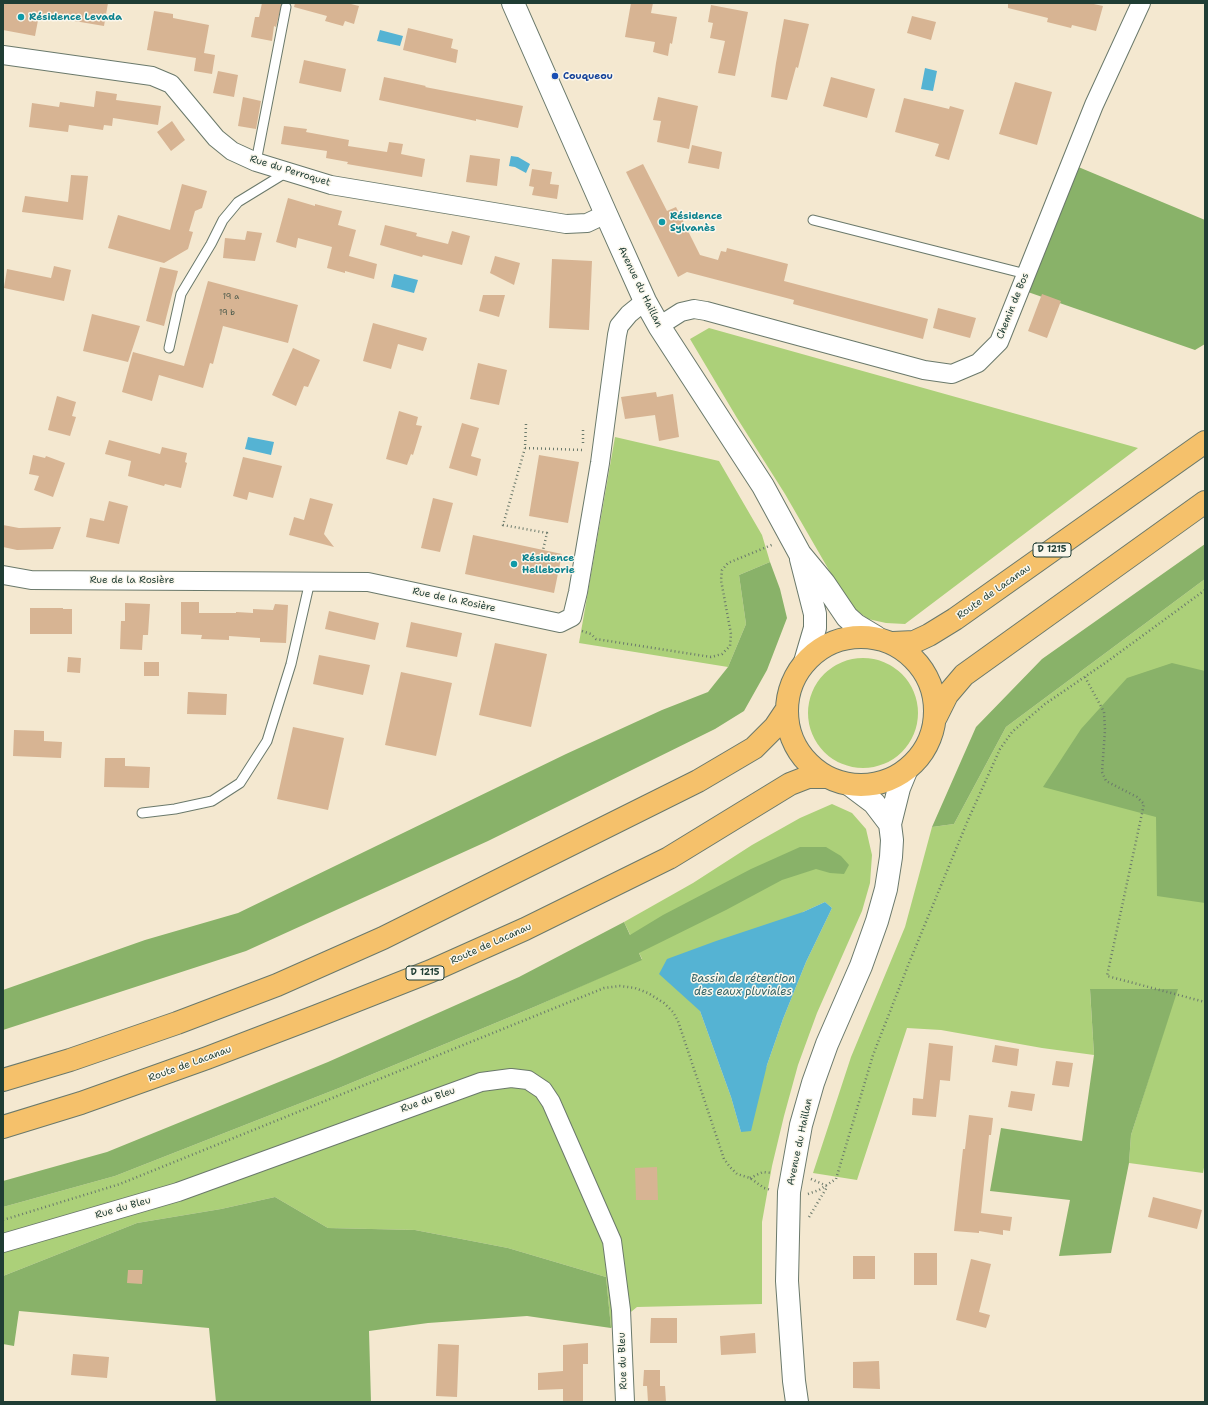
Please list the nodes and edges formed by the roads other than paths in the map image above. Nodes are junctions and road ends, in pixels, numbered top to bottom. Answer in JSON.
{"nodes":[{"id":1,"x":513,"y":3,"type":"edge"},
{"id":2,"x":1141,"y":3,"type":"edge"},
{"id":3,"x":286,"y":7,"type":"dead end"},
{"id":4,"x":3,"y":55,"type":"edge"},
{"id":5,"x":256,"y":162,"type":"junction"},
{"id":6,"x":288,"y":172,"type":"junction"},
{"id":7,"x":606,"y":214,"type":"junction"},
{"id":8,"x":813,"y":220,"type":"dead end"},
{"id":9,"x":1026,"y":274,"type":"junction"},
{"id":10,"x":645,"y":301,"type":"junction"},
{"id":11,"x":659,"y":326,"type":"junction"},
{"id":12,"x":168,"y":348,"type":"dead end"},
{"id":13,"x":1205,"y":442,"type":"edge"},
{"id":14,"x":1205,"y":502,"type":"edge"},
{"id":15,"x":795,"y":545,"type":"junction"},
{"id":16,"x":3,"y":576,"type":"edge"},
{"id":17,"x":310,"y":581,"type":"junction"},
{"id":18,"x":885,"y":640,"type":"junction"},
{"id":19,"x":805,"y":662,"type":"junction"},
{"id":20,"x":787,"y":709,"type":"junction"},
{"id":21,"x":936,"y":717,"type":"junction"},
{"id":22,"x":906,"y":771,"type":"junction"},
{"id":23,"x":826,"y":777,"type":"junction"},
{"id":24,"x":850,"y":785,"type":"junction"},
{"id":25,"x":142,"y":812,"type":"dead end"},
{"id":26,"x":890,"y":824,"type":"junction"},
{"id":27,"x":3,"y":1080,"type":"edge"},
{"id":28,"x":3,"y":1127,"type":"edge"},
{"id":29,"x":3,"y":1243,"type":"edge"},
{"id":30,"x":625,"y":1402,"type":"edge"},
{"id":31,"x":797,"y":1402,"type":"edge"}],
"edges":[{"from":1,"to":7,"type":"street","name":"Avenue du Haillan"},
{"from":2,"to":9,"type":"street","name":"Chemin de Bos"},
{"from":3,"to":5,"type":"lane"},
{"from":4,"to":5,"type":"street","name":"Rue du Perroquet"},
{"from":5,"to":6,"type":"street","name":"Rue du Perroquet"},
{"from":6,"to":7,"type":"street","name":"Rue du Perroquet"},
{"from":6,"to":12,"type":"lane"},
{"from":7,"to":10,"type":"street","name":"Avenue du Haillan"},
{"from":8,"to":9,"type":"lane"},
{"from":9,"to":11,"type":"street","name":"Chemin de Bos"},
{"from":10,"to":11,"type":"street","name":"Avenue du Haillan"},
{"from":10,"to":17,"type":"street","name":"Rue de la Rosière"},
{"from":11,"to":15,"type":"street","name":"Avenue du Haillan"},
{"from":13,"to":18,"type":"main road","name":"Route de Lacanau","number":"D 1215"},
{"from":14,"to":21,"type":"main road"},
{"from":15,"to":18,"type":"street","name":"Avenue du Haillan"},
{"from":15,"to":19,"type":"street","name":"Avenue du Haillan"},
{"from":16,"to":17,"type":"street","name":"Rue de la Rosière"},
{"from":17,"to":25,"type":"lane"},
{"from":18,"to":19,"type":"main road","name":"Route de Lacanau"},
{"from":18,"to":21,"type":"main road"},
{"from":19,"to":20,"type":"main road","name":"Route de Lacanau"},
{"from":20,"to":23,"type":"main road"},
{"from":20,"to":27,"type":"main road"},
{"from":21,"to":22,"type":"main road"},
{"from":22,"to":24,"type":"main road"},
{"from":22,"to":26,"type":"street","name":"Avenue du Haillan"},
{"from":23,"to":24,"type":"main road"},
{"from":23,"to":28,"type":"main road","name":"Route de Lacanau","number":"D 1215"},
{"from":24,"to":26,"type":"street"},
{"from":26,"to":31,"type":"street","name":"Avenue du Haillan"},
{"from":29,"to":30,"type":"street","name":"Rue du Bleu"}]}
